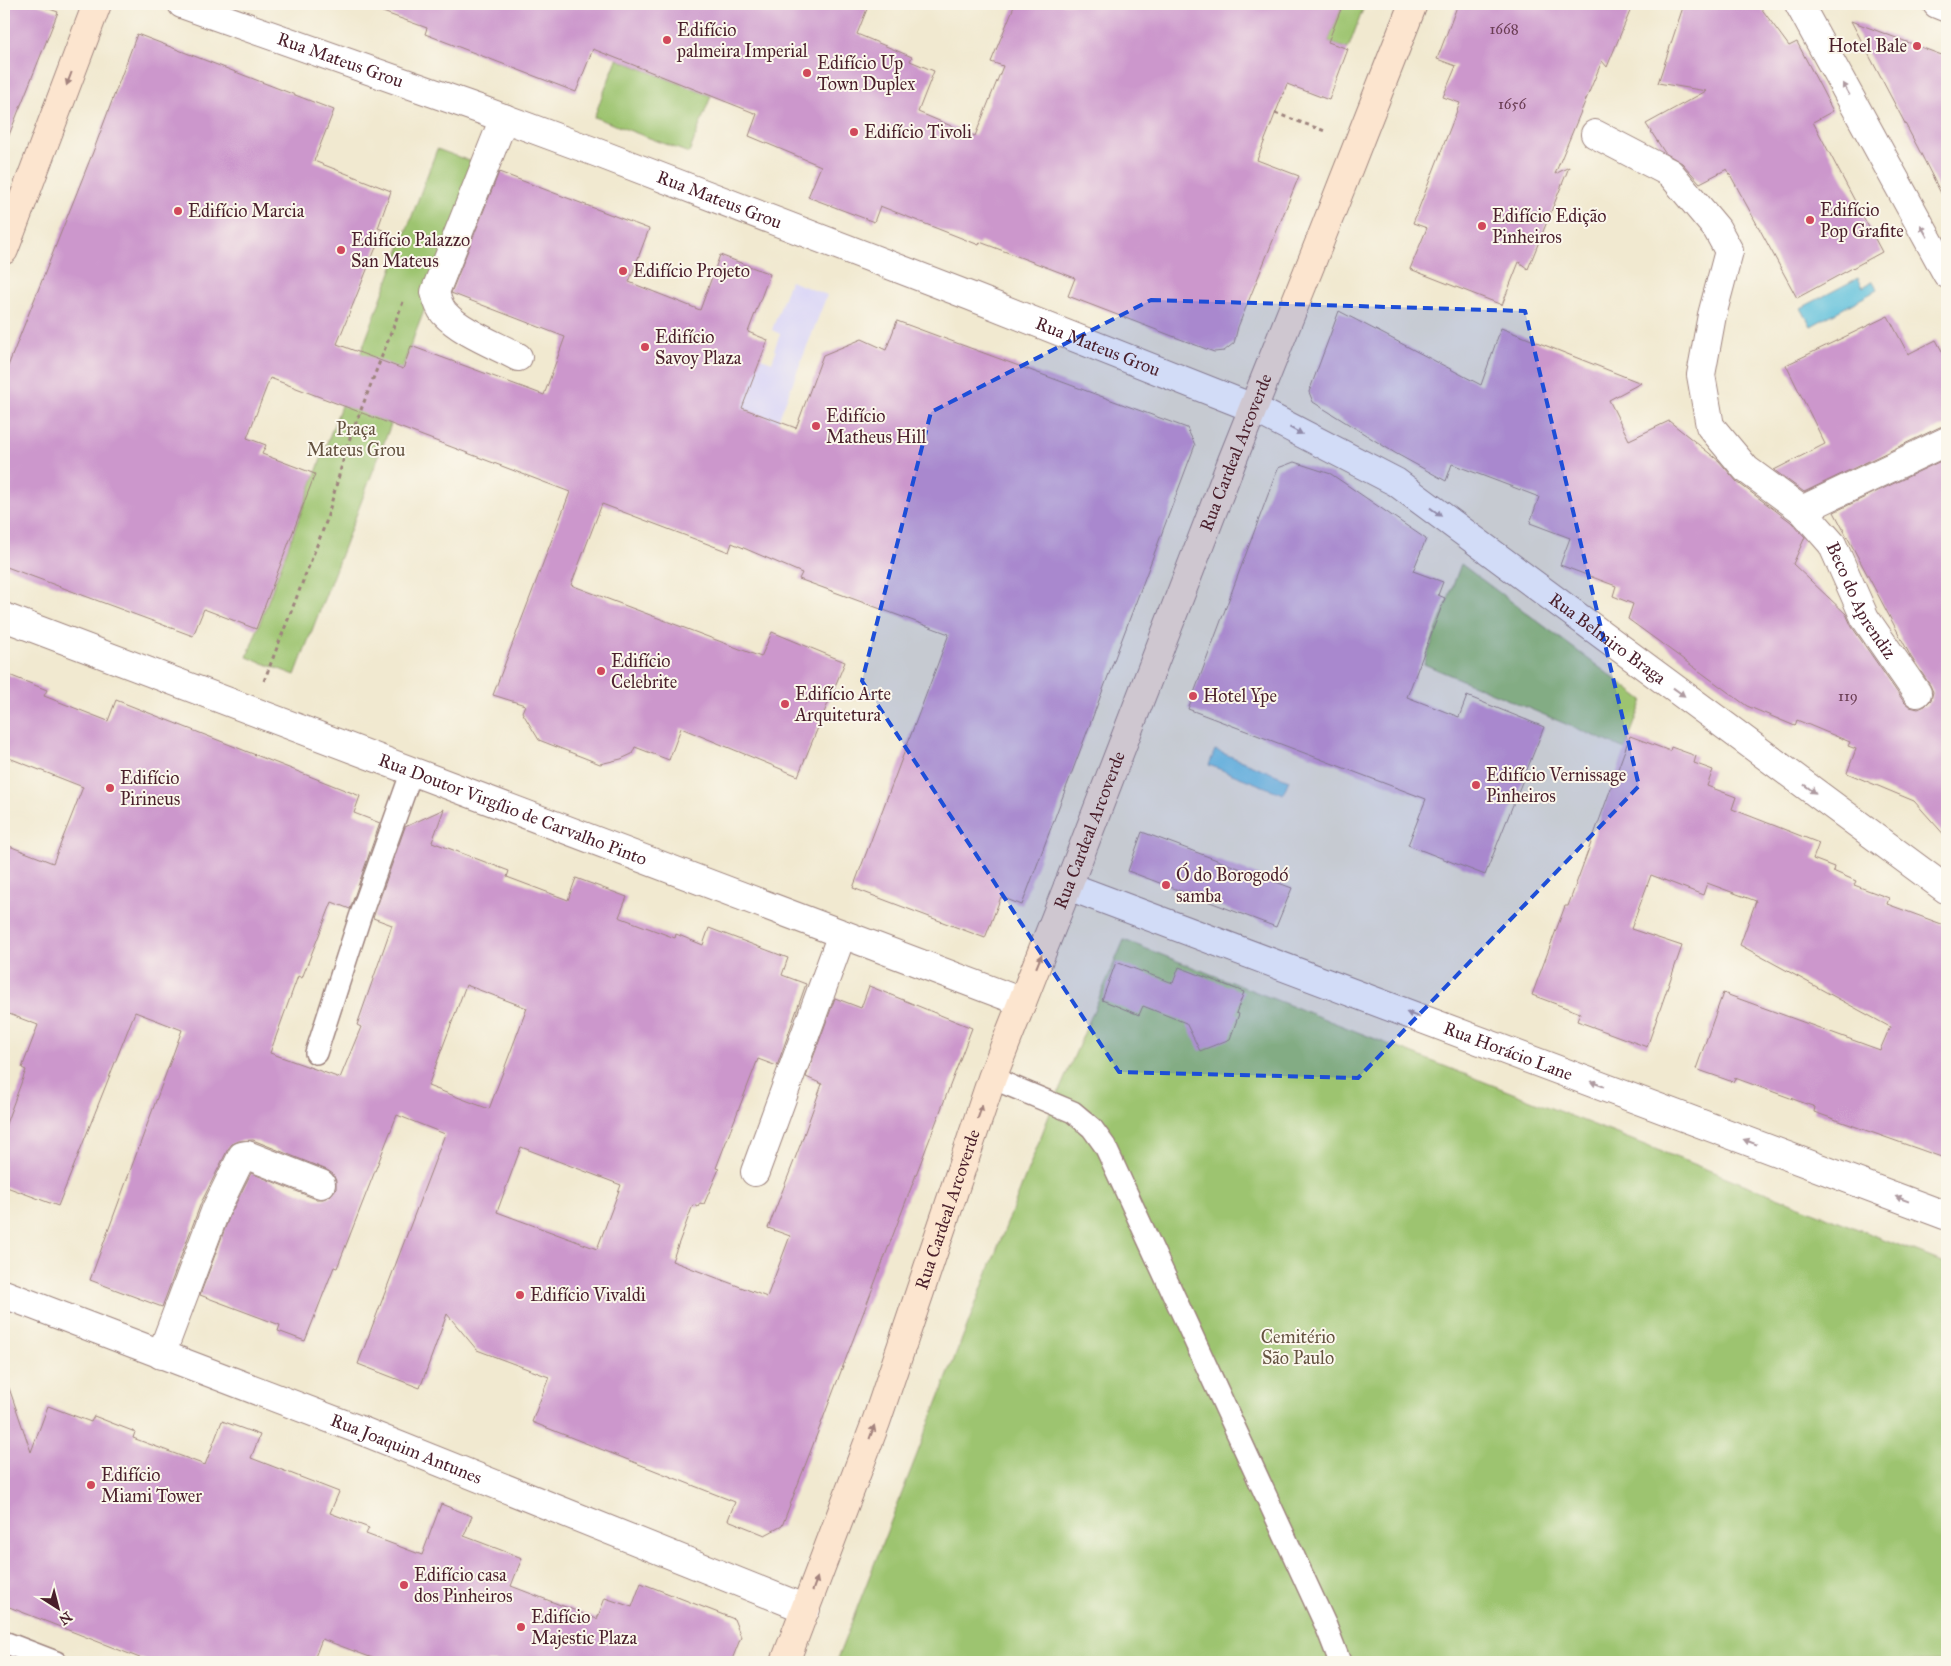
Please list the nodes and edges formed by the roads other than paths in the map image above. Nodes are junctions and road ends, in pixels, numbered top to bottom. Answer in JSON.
{"nodes":[{"id":1,"x":97,"y":4,"type":"edge"},
{"id":2,"x":182,"y":4,"type":"edge"},
{"id":3,"x":1413,"y":4,"type":"edge"},
{"id":4,"x":1799,"y":4,"type":"edge"},
{"id":5,"x":1937,"y":4,"type":"edge"},
{"id":6,"x":1947,"y":8,"type":"edge"},
{"id":7,"x":504,"y":118,"type":"junction"},
{"id":8,"x":1595,"y":134,"type":"dead end"},
{"id":9,"x":4,"y":250,"type":"edge"},
{"id":10,"x":1947,"y":274,"type":"edge"},
{"id":11,"x":518,"y":357,"type":"dead end"},
{"id":12,"x":1253,"y":408,"type":"junction"},
{"id":13,"x":1947,"y":441,"type":"edge"},
{"id":14,"x":1802,"y":510,"type":"junction"},
{"id":15,"x":4,"y":618,"type":"edge"},
{"id":16,"x":1917,"y":693,"type":"dead end"},
{"id":17,"x":412,"y":771,"type":"junction"},
{"id":18,"x":1068,"y":886,"type":"junction"},
{"id":19,"x":1947,"y":890,"type":"edge"},
{"id":20,"x":842,"y":934,"type":"junction"},
{"id":21,"x":1022,"y":1002,"type":"junction"},
{"id":22,"x":316,"y":1053,"type":"dead end"},
{"id":23,"x":992,"y":1078,"type":"junction"},
{"id":24,"x":755,"y":1172,"type":"dead end"},
{"id":25,"x":320,"y":1184,"type":"dead end"},
{"id":26,"x":1947,"y":1216,"type":"edge"},
{"id":27,"x":4,"y":1294,"type":"edge"},
{"id":28,"x":161,"y":1355,"type":"junction"},
{"id":29,"x":806,"y":1609,"type":"junction"},
{"id":30,"x":4,"y":1642,"type":"edge"},
{"id":31,"x":56,"y":1662,"type":"edge"},
{"id":32,"x":785,"y":1662,"type":"edge"},
{"id":33,"x":1340,"y":1662,"type":"edge"}],
"edges":[{"from":1,"to":9,"type":"main road","one_way":true},
{"from":2,"to":7,"type":"street","name":"Rua Mateus Grou"},
{"from":3,"to":12,"type":"main road","name":"Rua Cardeal Arcoverde"},
{"from":10,"to":4,"type":"street","one_way":true},
{"from":5,"to":6,"type":"street"},
{"from":7,"to":11,"type":"street"},
{"from":7,"to":12,"type":"street","name":"Rua Mateus Grou"},
{"from":8,"to":14,"type":"street","name":"Beco do Aprendiz"},
{"from":12,"to":18,"type":"main road","name":"Rua Cardeal Arcoverde"},
{"from":12,"to":19,"type":"street","name":"Rua Belmiro Braga","one_way":true},
{"from":13,"to":14,"type":"street"},
{"from":14,"to":16,"type":"street","name":"Beco do Aprendiz"},
{"from":15,"to":17,"type":"street","name":"Rua Doutor Virgílio de Carvalho Pinto"},
{"from":17,"to":20,"type":"street","name":"Rua Doutor Virgílio de Carvalho Pinto"},
{"from":17,"to":22,"type":"lane"},
{"from":21,"to":18,"type":"main road","name":"Rua Cardeal Arcoverde","one_way":true},
{"from":26,"to":18,"type":"street","name":"Rua Horácio Lane","one_way":true},
{"from":20,"to":21,"type":"street","name":"Rua Doutor Virgílio de Carvalho Pinto"},
{"from":20,"to":24,"type":"street"},
{"from":21,"to":23,"type":"main road","name":"Rua Cardeal Arcoverde"},
{"from":29,"to":23,"type":"main road","name":"Rua Cardeal Arcoverde","one_way":true},
{"from":23,"to":33,"type":"lane"},
{"from":25,"to":28,"type":"street"},
{"from":27,"to":28,"type":"street","name":"Rua Joaquim Antunes"},
{"from":28,"to":29,"type":"street","name":"Rua Joaquim Antunes"},
{"from":29,"to":32,"type":"main road","name":"Rua Cardeal Arcoverde"},
{"from":30,"to":31,"type":"lane"}]}
